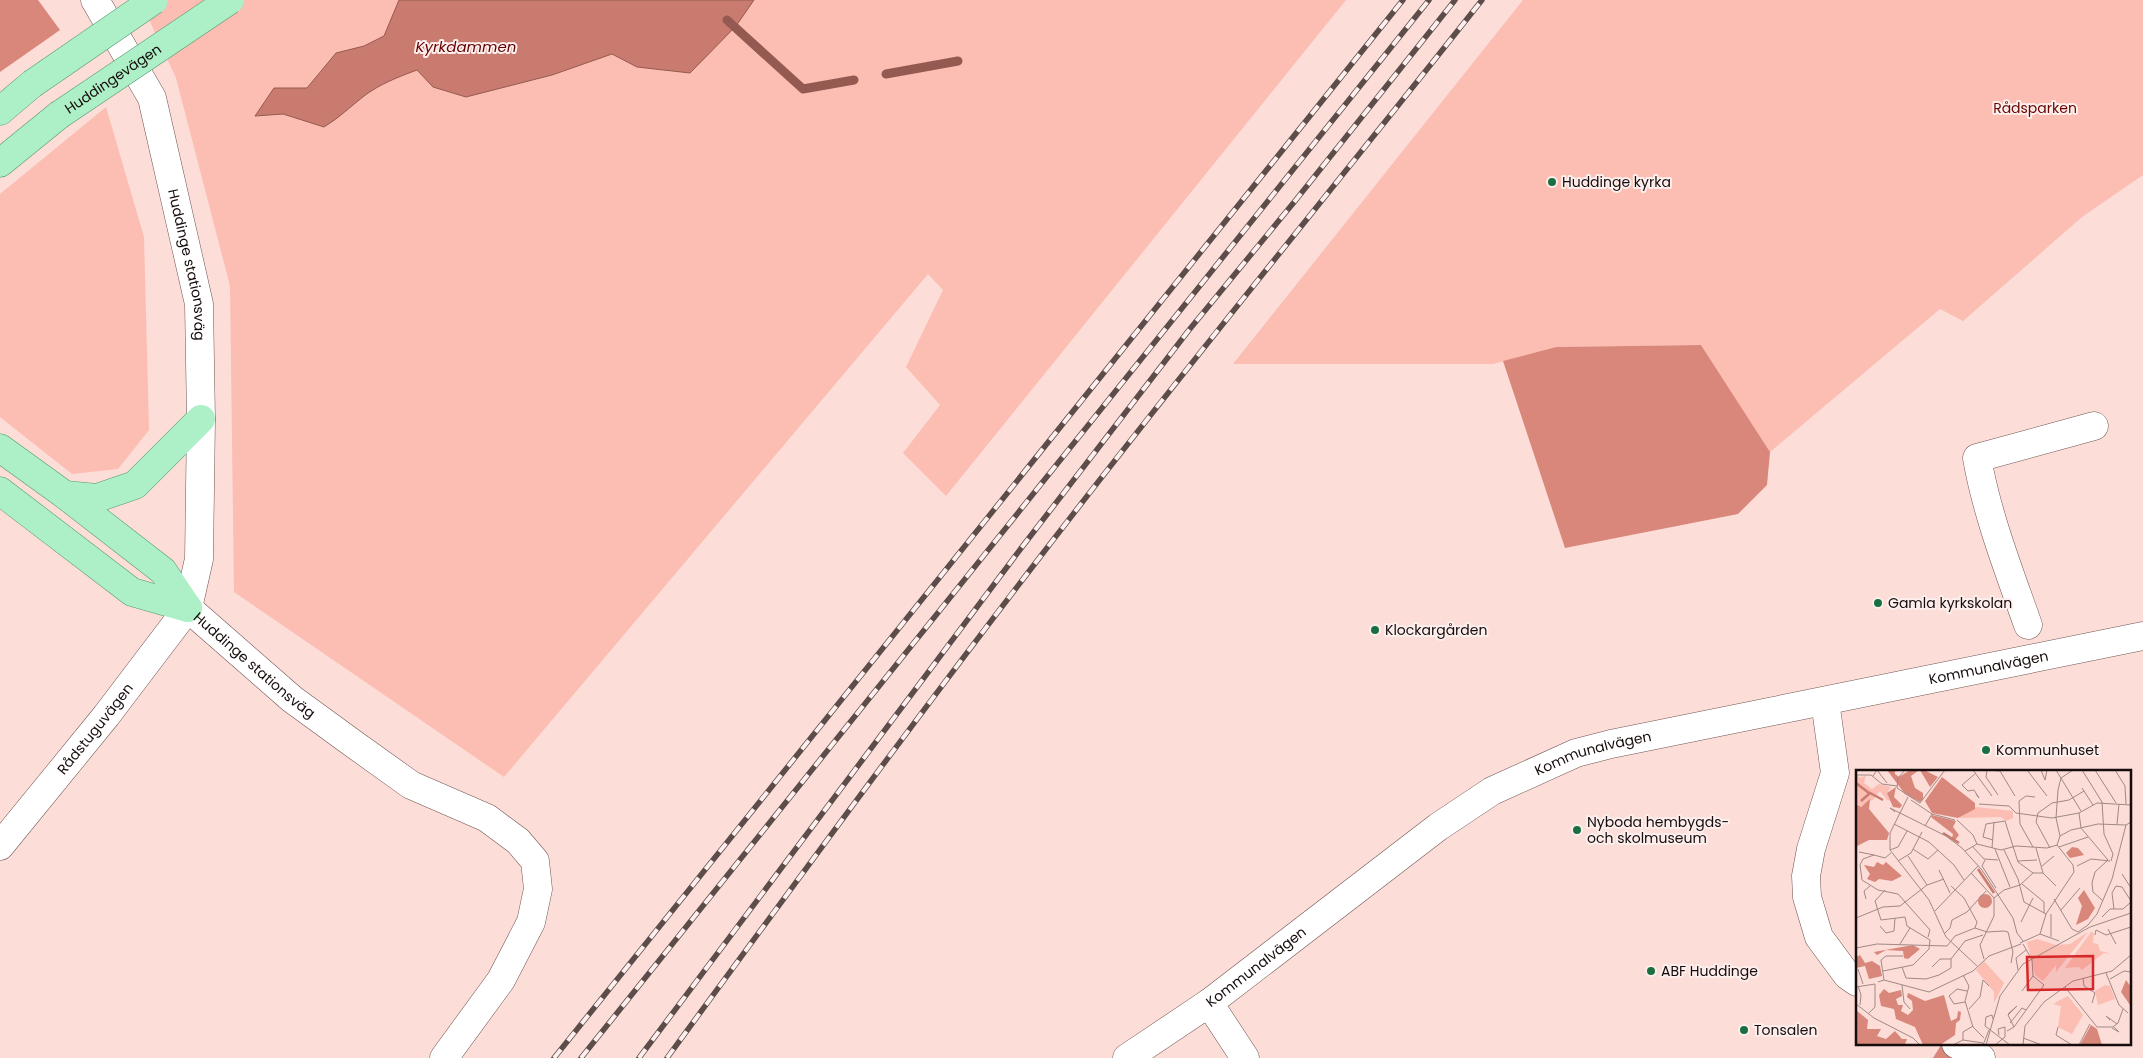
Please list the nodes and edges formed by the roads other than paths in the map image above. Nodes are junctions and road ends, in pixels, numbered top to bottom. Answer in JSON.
{"nodes":[{"id":1,"x":96,"y":0,"type":"edge"},
{"id":2,"x":154,"y":0,"type":"edge"},
{"id":3,"x":230,"y":0,"type":"edge"},
{"id":4,"x":0,"y":111,"type":"edge"},
{"id":5,"x":0,"y":163,"type":"edge"},
{"id":6,"x":201,"y":419,"type":"junction"},
{"id":7,"x":2094,"y":426,"type":"dead end"},
{"id":8,"x":0,"y":448,"type":"edge"},
{"id":9,"x":0,"y":491,"type":"edge"},
{"id":10,"x":65,"y":495,"type":"junction"},
{"id":11,"x":188,"y":608,"type":"junction"},
{"id":12,"x":2028,"y":626,"type":"dead end"},
{"id":13,"x":2143,"y":636,"type":"edge"},
{"id":14,"x":1825,"y":701,"type":"junction"},
{"id":15,"x":0,"y":846,"type":"edge"},
{"id":16,"x":1856,"y":981,"type":"edge"},
{"id":17,"x":1209,"y":1003,"type":"junction"},
{"id":18,"x":1959,"y":1046,"type":"edge"},
{"id":19,"x":444,"y":1058,"type":"edge"},
{"id":20,"x":1127,"y":1058,"type":"edge"},
{"id":21,"x":1245,"y":1058,"type":"edge"},
{"id":22,"x":1980,"y":1058,"type":"edge"}],
"edges":[{"from":1,"to":6,"type":"street","name":"Huddinge stationsväg"},
{"from":2,"to":4,"type":"main road","bridge":true},
{"from":3,"to":5,"type":"main road","name":"Huddingevägen","bridge":true},
{"from":6,"to":10,"type":"main road"},
{"from":6,"to":11,"type":"street","name":"Huddinge stationsväg"},
{"from":7,"to":12,"type":"street"},
{"from":8,"to":10,"type":"main road"},
{"from":9,"to":11,"type":"main road"},
{"from":10,"to":11,"type":"main road"},
{"from":11,"to":15,"type":"street","name":"Rådstuguvägen"},
{"from":11,"to":19,"type":"street","name":"Huddinge stationsväg"},
{"from":13,"to":14,"type":"street","name":"Kommunalvägen"},
{"from":14,"to":16,"type":"street"},
{"from":14,"to":17,"type":"street","name":"Kommunalvägen"},
{"from":17,"to":20,"type":"street","name":"Kommunalvägen"},
{"from":17,"to":21,"type":"street"},
{"from":18,"to":22,"type":"street"}]}
